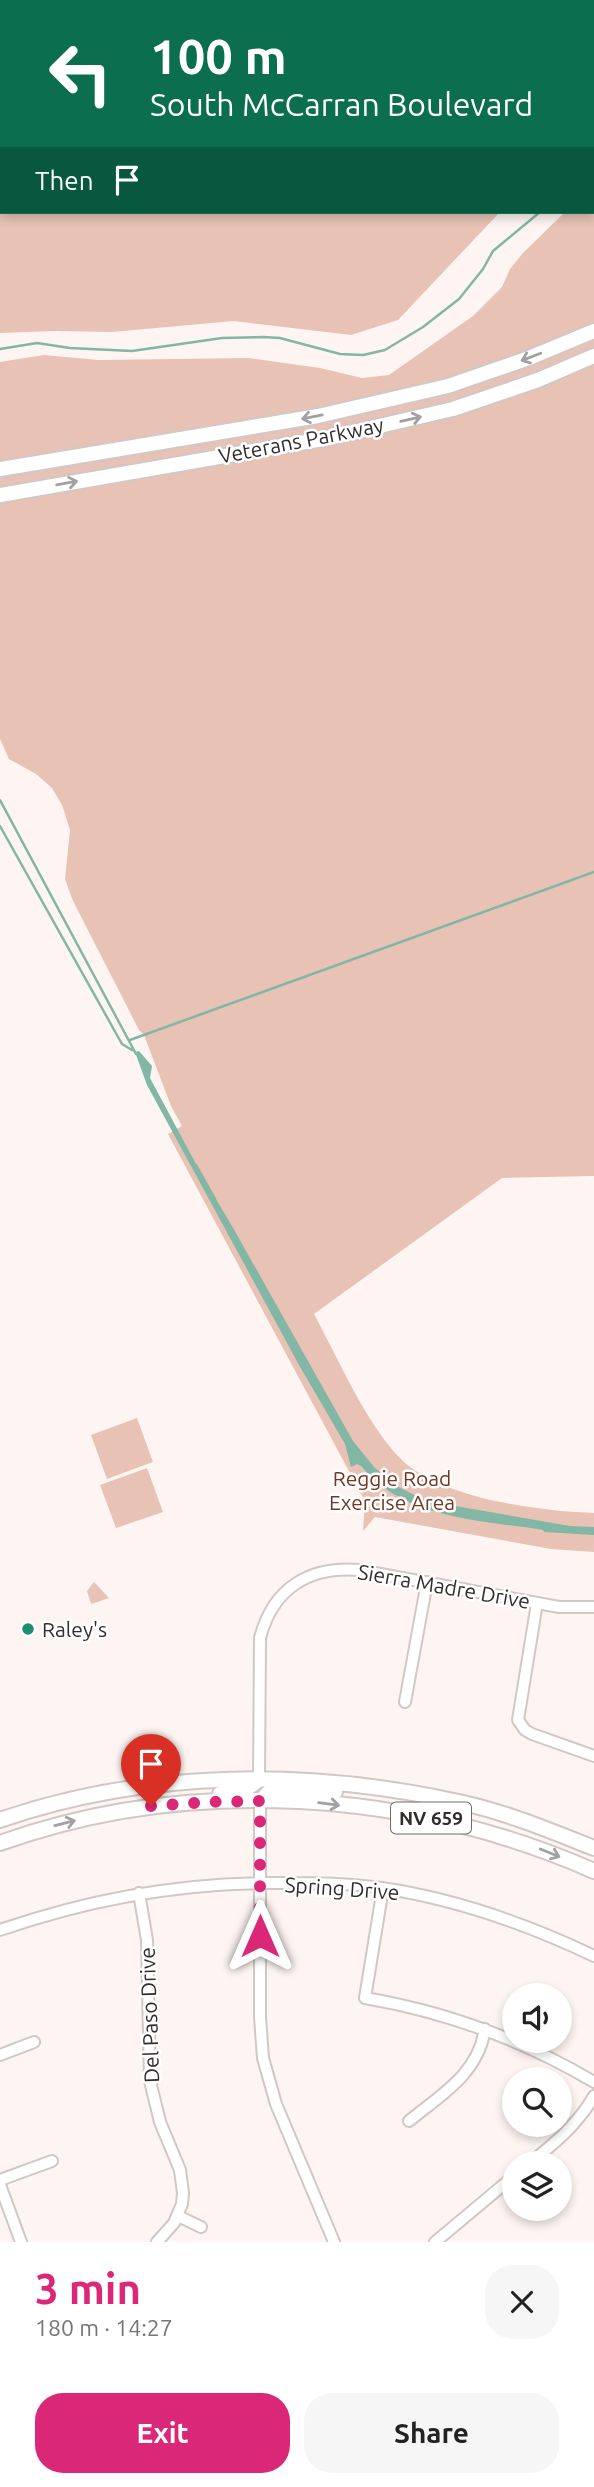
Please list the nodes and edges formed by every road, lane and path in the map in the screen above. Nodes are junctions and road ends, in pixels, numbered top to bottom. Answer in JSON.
{"nodes":[{"id":1,"x":594,"y":331,"type":"edge"},
{"id":2,"x":594,"y":356,"type":"edge"},
{"id":3,"x":0,"y":469,"type":"edge"},
{"id":4,"x":0,"y":495,"type":"edge"},
{"id":5,"x":426,"y":1582,"type":"junction"},
{"id":6,"x":537,"y":1603,"type":"junction"},
{"id":7,"x":594,"y":1607,"type":"edge"},
{"id":8,"x":405,"y":1702,"type":"dead end"},
{"id":9,"x":594,"y":1756,"type":"edge"},
{"id":10,"x":260,"y":1779,"type":"junction"},
{"id":11,"x":415,"y":1794,"type":"junction"},
{"id":12,"x":260,"y":1801,"type":"junction"},
{"id":13,"x":112,"y":1813,"type":"junction"},
{"id":14,"x":0,"y":1820,"type":"edge"},
{"id":15,"x":0,"y":1843,"type":"edge"},
{"id":16,"x":594,"y":1848,"type":"edge"},
{"id":17,"x":594,"y":1871,"type":"edge"},
{"id":18,"x":260,"y":1883,"type":"junction"},
{"id":19,"x":383,"y":1888,"type":"junction"},
{"id":20,"x":139,"y":1893,"type":"junction"},
{"id":21,"x":0,"y":1930,"type":"edge"},
{"id":22,"x":594,"y":1956,"type":"edge"},
{"id":23,"x":485,"y":2029,"type":"junction"},
{"id":24,"x":34,"y":2042,"type":"dead end"},
{"id":25,"x":0,"y":2055,"type":"edge"},
{"id":26,"x":594,"y":2082,"type":"edge"},
{"id":27,"x":594,"y":2096,"type":"edge"},
{"id":28,"x":409,"y":2122,"type":"dead end"},
{"id":29,"x":544,"y":2151,"type":"edge"},
{"id":30,"x":52,"y":2161,"type":"dead end"},
{"id":31,"x":0,"y":2182,"type":"edge"},
{"id":32,"x":502,"y":2186,"type":"edge"},
{"id":33,"x":178,"y":2216,"type":"junction"},
{"id":34,"x":201,"y":2227,"type":"dead end"},
{"id":35,"x":21,"y":2242,"type":"edge"},
{"id":36,"x":157,"y":2242,"type":"edge"},
{"id":37,"x":334,"y":2242,"type":"edge"},
{"id":38,"x":435,"y":2242,"type":"edge"}],
"edges":[{"from":1,"to":3,"type":"main road","name":"Veterans Parkway","one_way":true},
{"from":4,"to":2,"type":"main road","name":"Veterans Parkway","one_way":true},
{"from":5,"to":6,"type":"street","name":"Sierra Madre Drive"},
{"from":5,"to":8,"type":"street"},
{"from":5,"to":10,"type":"street","name":"Sierra Madre Drive"},
{"from":6,"to":7,"type":"street","name":"Sierra Madre Drive"},
{"from":6,"to":9,"type":"street"},
{"from":10,"to":11,"type":"main road","number":"NV 659"},
{"from":10,"to":13,"type":"main road"},
{"from":10,"to":14,"type":"main road","number":"NV 659"},
{"from":11,"to":12,"type":"main road"},
{"from":11,"to":16,"type":"main road","number":"NV 659"},
{"from":12,"to":13,"type":"main road","number":"NV 659"},
{"from":12,"to":17,"type":"main road","number":"NV 659","one_way":true},
{"from":12,"to":18,"type":"street"},
{"from":15,"to":13,"type":"main road","number":"NV 659","one_way":true},
{"from":18,"to":19,"type":"street","name":"Spring Drive"},
{"from":18,"to":20,"type":"street","name":"Spring Drive"},
{"from":18,"to":37,"type":"street"},
{"from":19,"to":22,"type":"street","name":"Spring Drive"},
{"from":19,"to":23,"type":"street"},
{"from":20,"to":21,"type":"street","name":"Spring Drive"},
{"from":20,"to":33,"type":"street","name":"Del Paso Drive"},
{"from":23,"to":26,"type":"street"},
{"from":23,"to":28,"type":"street"},
{"from":24,"to":25,"type":"street"},
{"from":27,"to":29,"type":"street"},
{"from":30,"to":31,"type":"street"},
{"from":31,"to":35,"type":"street"},
{"from":32,"to":38,"type":"street"},
{"from":33,"to":34,"type":"street"},
{"from":33,"to":36,"type":"street"}]}
